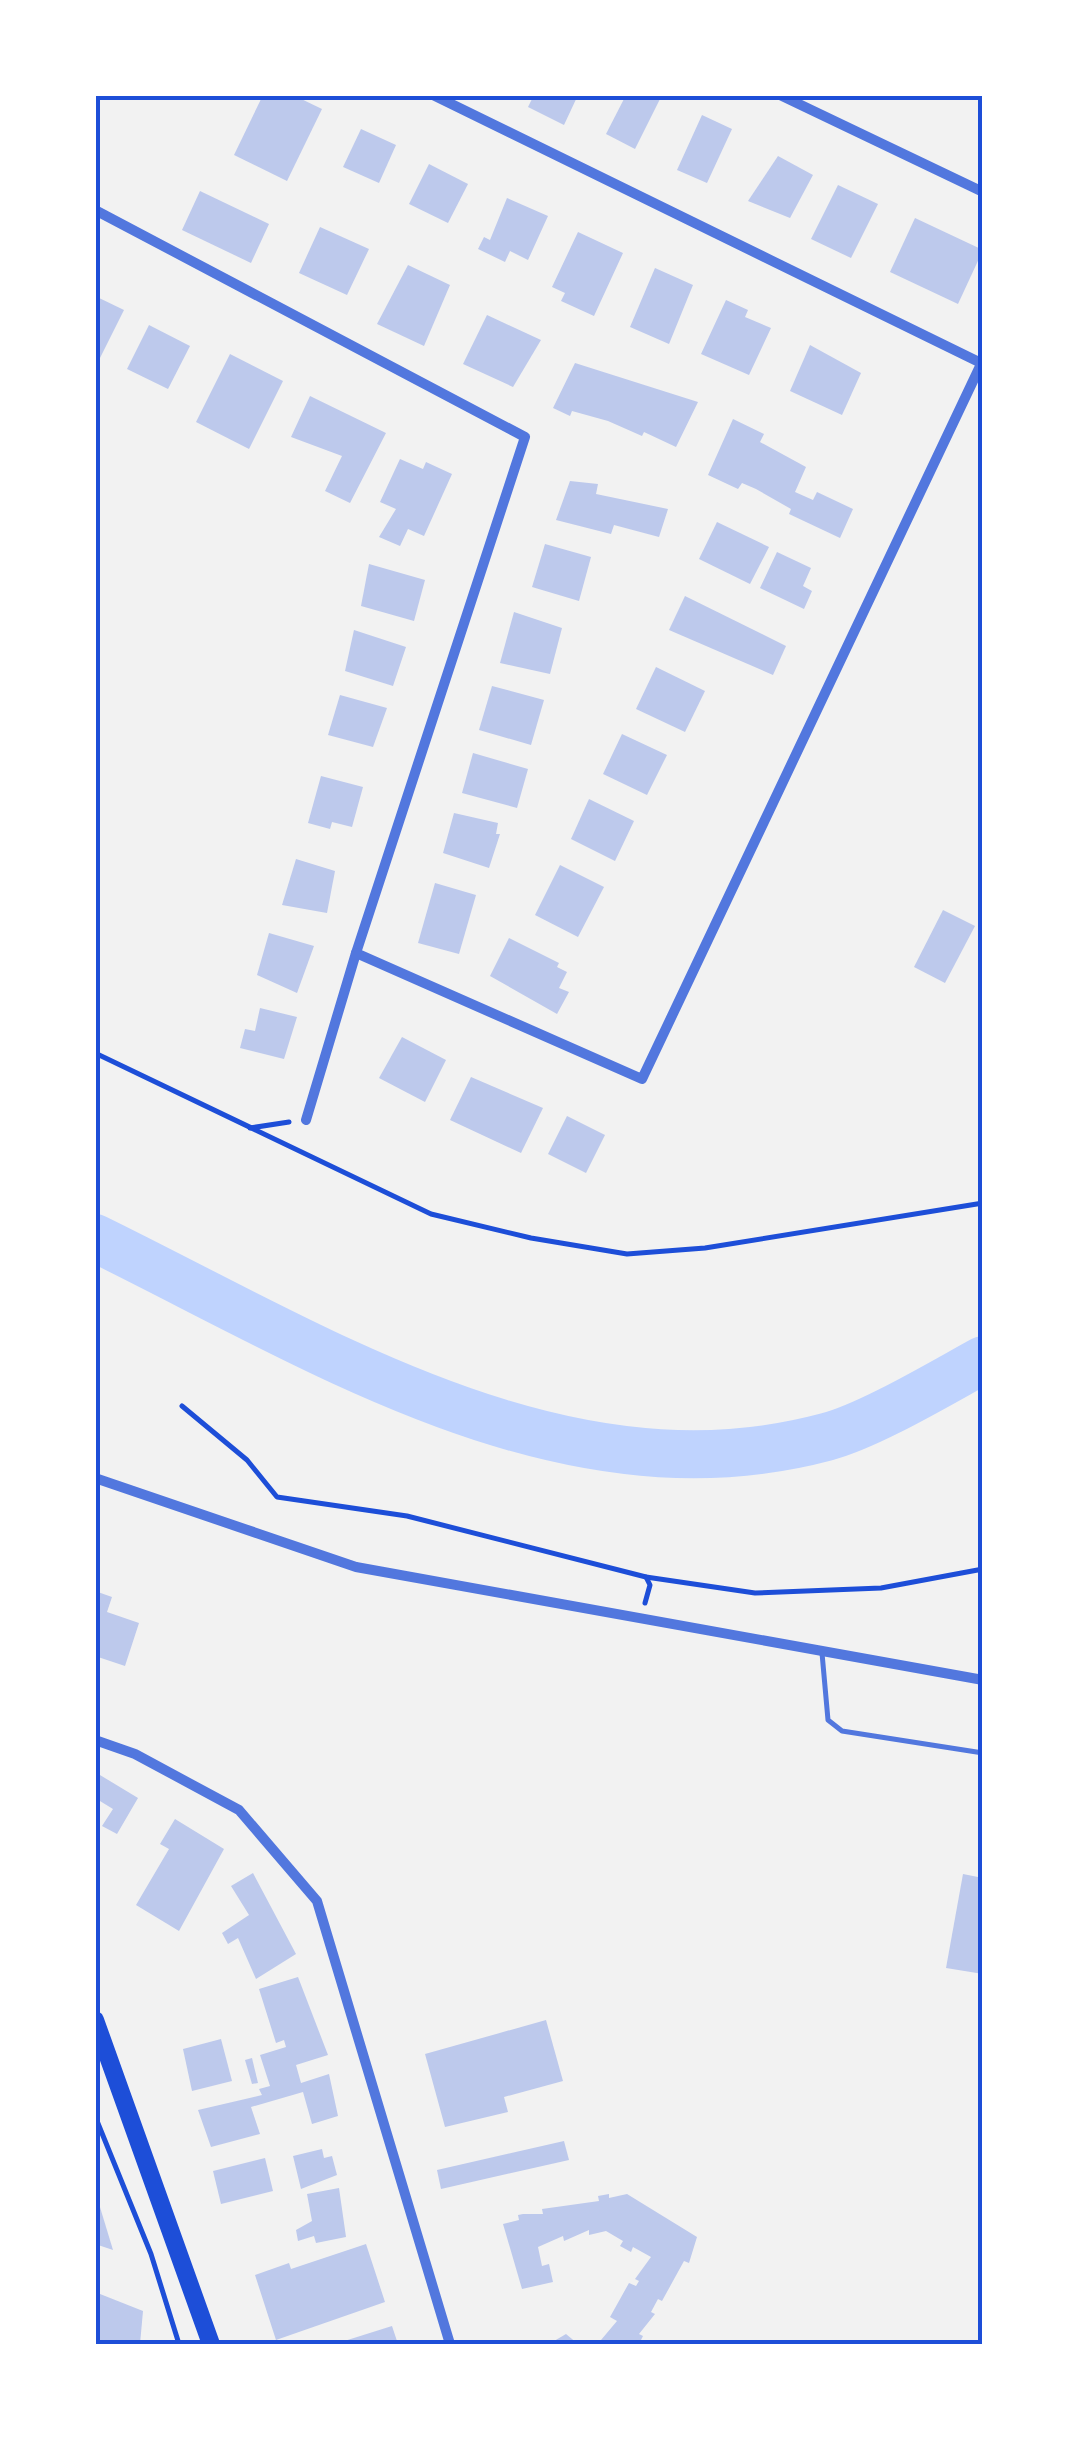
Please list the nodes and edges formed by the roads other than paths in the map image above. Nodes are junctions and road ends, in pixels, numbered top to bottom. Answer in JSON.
{"nodes":[{"id":1,"x":433,"y":95,"type":"edge"},
{"id":2,"x":780,"y":95,"type":"edge"},
{"id":3,"x":983,"y":192,"type":"edge"},
{"id":4,"x":95,"y":210,"type":"edge"},
{"id":5,"x":982,"y":361,"type":"edge"},
{"id":6,"x":356,"y":953,"type":"junction"},
{"id":7,"x":306,"y":1120,"type":"road end"},
{"id":8,"x":95,"y":1478,"type":"edge"},
{"id":9,"x":822,"y":1652,"type":"junction"},
{"id":10,"x":983,"y":1680,"type":"edge"},
{"id":11,"x":95,"y":1740,"type":"edge"},
{"id":12,"x":983,"y":1753,"type":"edge"},
{"id":13,"x":95,"y":2020,"type":"edge"},
{"id":14,"x":211,"y":2344,"type":"edge"},
{"id":15,"x":450,"y":2344,"type":"edge"}],
"edges":[{"from":1,"to":5,"type":"street"},
{"from":2,"to":3,"type":"street"},
{"from":4,"to":6,"type":"street"},
{"from":5,"to":6,"type":"street"},
{"from":6,"to":7,"type":"street"},
{"from":8,"to":9,"type":"street"},
{"from":9,"to":10,"type":"street"},
{"from":9,"to":12,"type":"lane"},
{"from":11,"to":15,"type":"street"},
{"from":13,"to":14,"type":"main road"}]}
